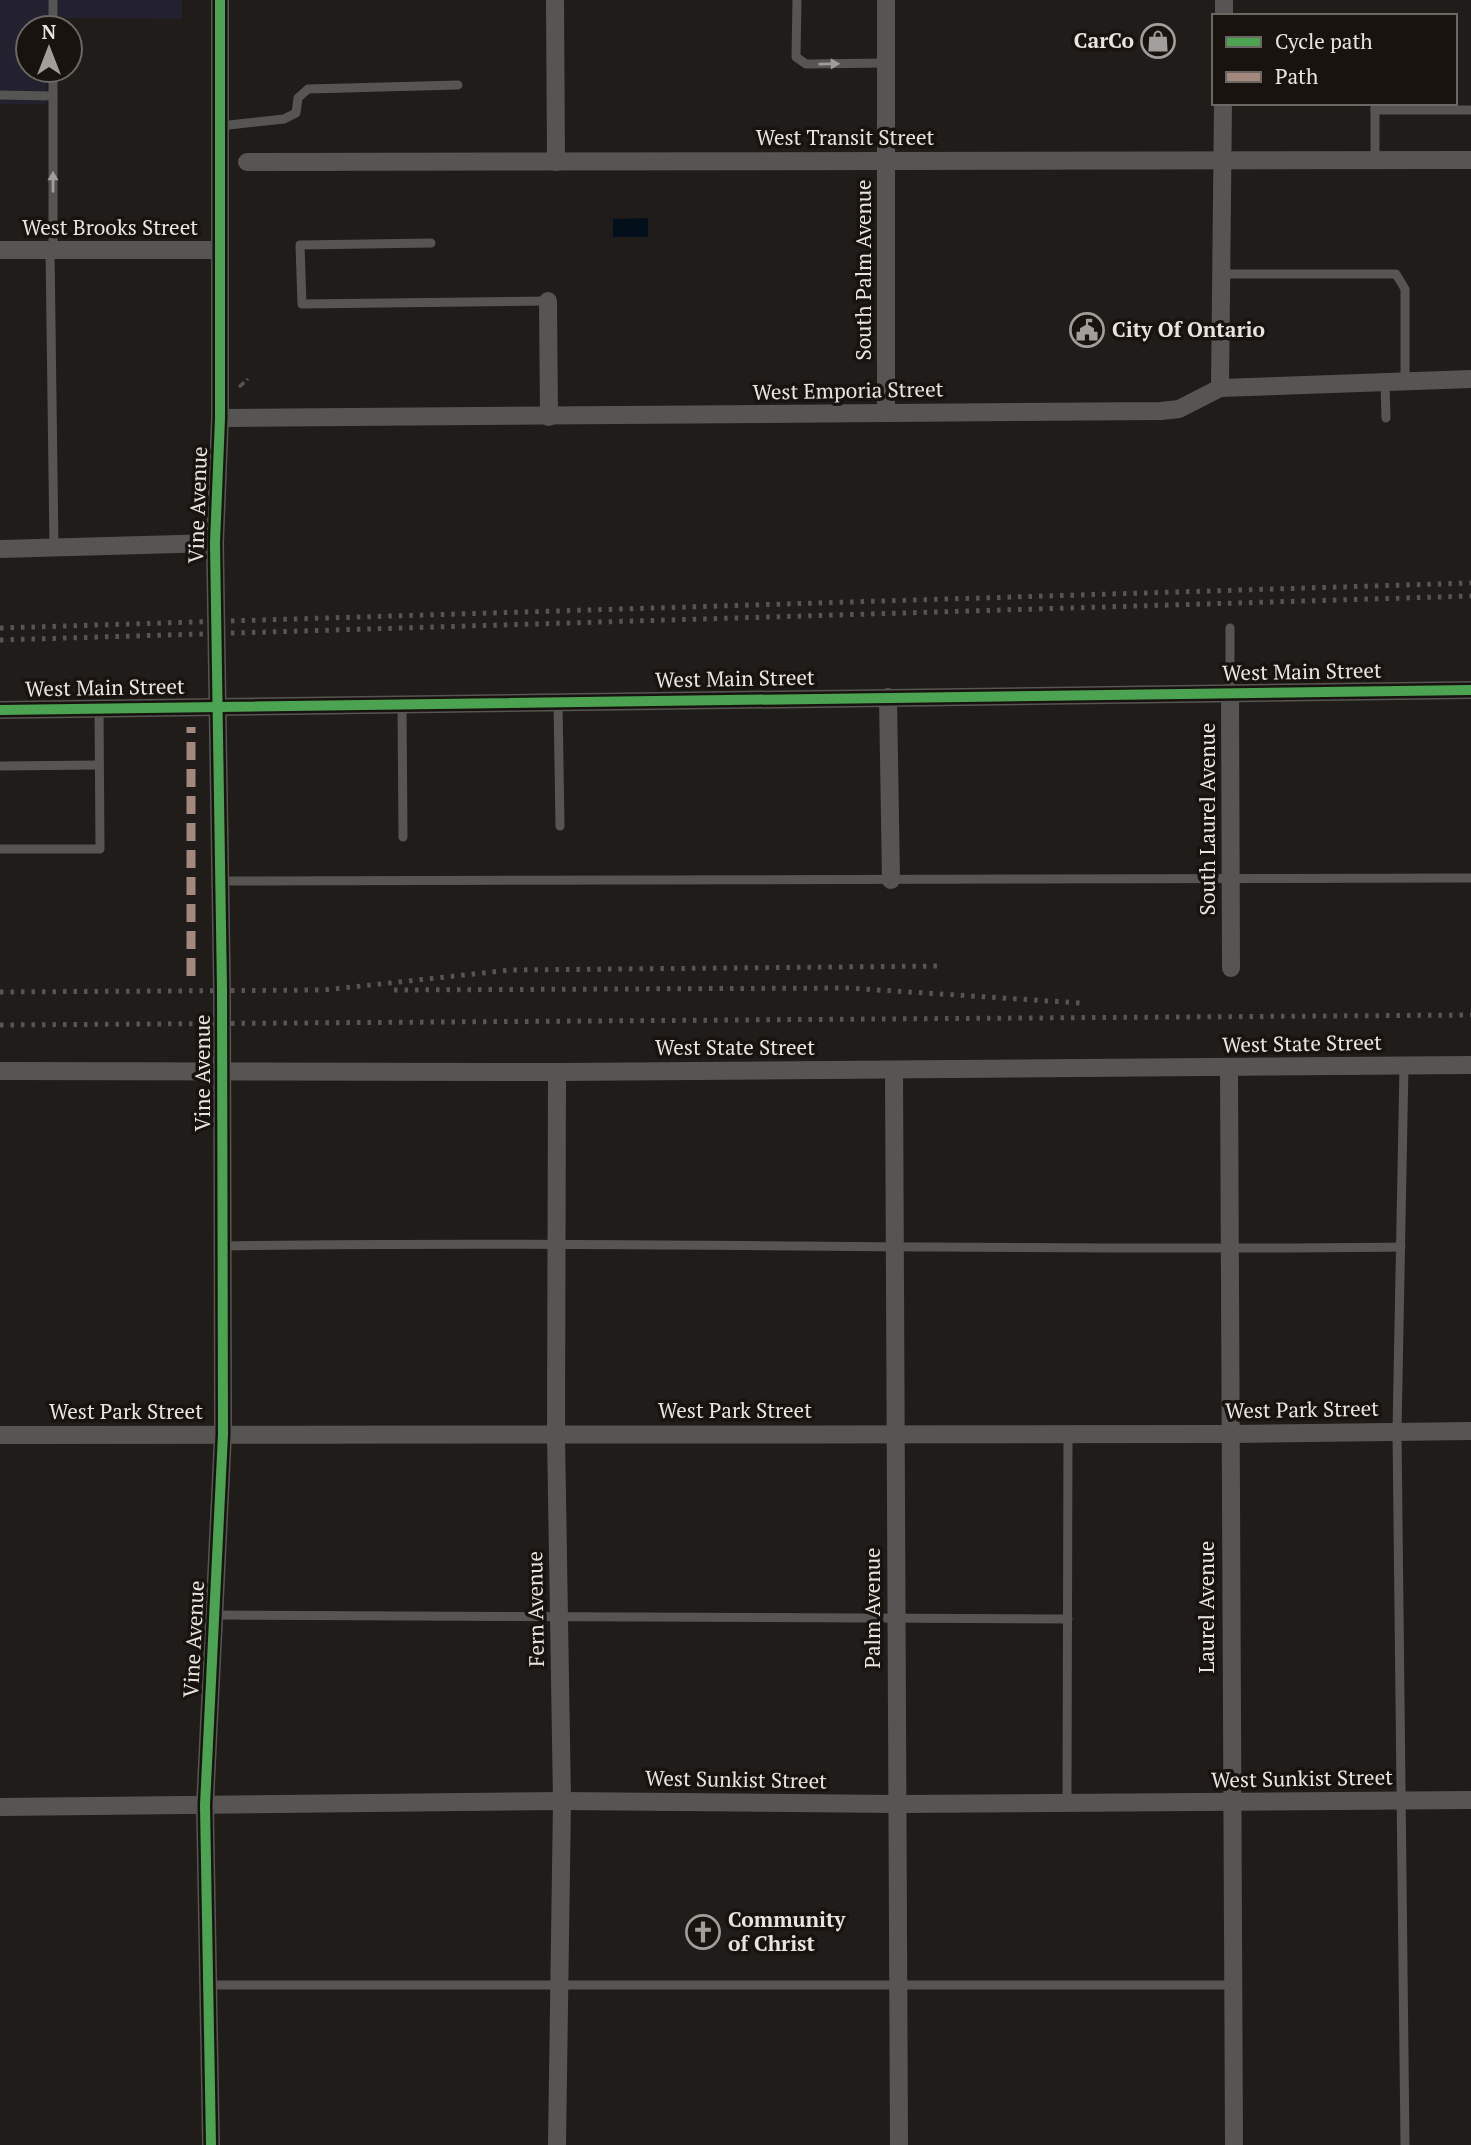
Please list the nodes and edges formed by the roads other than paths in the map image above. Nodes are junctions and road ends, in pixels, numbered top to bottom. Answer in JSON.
{"nodes":[{"id":1,"x":219,"y":0,"type":"edge"},
{"id":2,"x":555,"y":0,"type":"edge"},
{"id":3,"x":797,"y":0,"type":"edge"},
{"id":4,"x":886,"y":0,"type":"edge"},
{"id":5,"x":886,"y":63,"type":"junction"},
{"id":6,"x":53,"y":84,"type":"edge"},
{"id":7,"x":458,"y":85,"type":"dead end"},
{"id":8,"x":0,"y":95,"type":"edge"},
{"id":9,"x":53,"y":96,"type":"junction"},
{"id":10,"x":1223,"y":105,"type":"edge"},
{"id":11,"x":1375,"y":107,"type":"edge"},
{"id":12,"x":1471,"y":110,"type":"edge"},
{"id":13,"x":220,"y":126,"type":"junction"},
{"id":14,"x":1223,"y":159,"type":"junction"},
{"id":15,"x":886,"y":160,"type":"junction"},
{"id":16,"x":1471,"y":160,"type":"edge"},
{"id":17,"x":1375,"y":161,"type":"junction"},
{"id":18,"x":247,"y":162,"type":"dead end"},
{"id":19,"x":556,"y":162,"type":"junction"},
{"id":20,"x":431,"y":243,"type":"dead end"},
{"id":21,"x":0,"y":250,"type":"edge"},
{"id":22,"x":52,"y":250,"type":"junction"},
{"id":23,"x":219,"y":250,"type":"junction"},
{"id":24,"x":1221,"y":274,"type":"junction"},
{"id":25,"x":548,"y":301,"type":"joint"},
{"id":26,"x":1471,"y":379,"type":"edge"},
{"id":27,"x":1405,"y":383,"type":"junction"},
{"id":28,"x":1385,"y":384,"type":"junction"},
{"id":29,"x":1220,"y":388,"type":"junction"},
{"id":30,"x":886,"y":413,"type":"junction"},
{"id":31,"x":549,"y":417,"type":"junction"},
{"id":32,"x":220,"y":418,"type":"junction"},
{"id":33,"x":1386,"y":418,"type":"dead end"},
{"id":34,"x":215,"y":543,"type":"junction"},
{"id":35,"x":54,"y":548,"type":"junction"},
{"id":36,"x":0,"y":549,"type":"edge"},
{"id":37,"x":1230,"y":628,"type":"dead end"},
{"id":38,"x":1471,"y":690,"type":"edge"},
{"id":39,"x":1230,"y":692,"type":"junction"},
{"id":40,"x":888,"y":696,"type":"junction"},
{"id":41,"x":558,"y":700,"type":"junction"},
{"id":42,"x":402,"y":702,"type":"junction"},
{"id":43,"x":217,"y":704,"type":"junction"},
{"id":44,"x":99,"y":707,"type":"junction"},
{"id":45,"x":0,"y":710,"type":"edge"},
{"id":46,"x":99,"y":765,"type":"junction"},
{"id":47,"x":0,"y":766,"type":"edge"},
{"id":48,"x":560,"y":826,"type":"dead end"},
{"id":49,"x":403,"y":837,"type":"dead end"},
{"id":50,"x":0,"y":849,"type":"edge"},
{"id":51,"x":1471,"y":878,"type":"edge"},
{"id":52,"x":1230,"y":879,"type":"junction"},
{"id":53,"x":891,"y":880,"type":"junction"},
{"id":54,"x":220,"y":881,"type":"junction"},
{"id":55,"x":1230,"y":968,"type":"dead end"},
{"id":56,"x":1471,"y":1065,"type":"edge"},
{"id":57,"x":1404,"y":1066,"type":"junction"},
{"id":58,"x":1229,"y":1068,"type":"junction"},
{"id":59,"x":222,"y":1069,"type":"junction"},
{"id":60,"x":894,"y":1070,"type":"junction"},
{"id":61,"x":0,"y":1071,"type":"edge"},
{"id":62,"x":557,"y":1072,"type":"junction"},
{"id":63,"x":557,"y":1244,"type":"junction"},
{"id":64,"x":895,"y":1245,"type":"junction"},
{"id":65,"x":222,"y":1246,"type":"junction"},
{"id":66,"x":1401,"y":1247,"type":"junction"},
{"id":67,"x":1230,"y":1249,"type":"junction"},
{"id":68,"x":1397,"y":1431,"type":"junction"},
{"id":69,"x":1471,"y":1431,"type":"edge"},
{"id":70,"x":896,"y":1432,"type":"junction"},
{"id":71,"x":1068,"y":1433,"type":"junction"},
{"id":72,"x":223,"y":1434,"type":"junction"},
{"id":73,"x":1230,"y":1434,"type":"junction"},
{"id":74,"x":0,"y":1435,"type":"edge"},
{"id":75,"x":556,"y":1435,"type":"junction"},
{"id":76,"x":214,"y":1615,"type":"junction"},
{"id":77,"x":559,"y":1616,"type":"junction"},
{"id":78,"x":896,"y":1618,"type":"junction"},
{"id":79,"x":1068,"y":1619,"type":"junction"},
{"id":80,"x":1471,"y":1800,"type":"edge"},
{"id":81,"x":562,"y":1801,"type":"junction"},
{"id":82,"x":1399,"y":1801,"type":"junction"},
{"id":83,"x":1230,"y":1803,"type":"junction"},
{"id":84,"x":896,"y":1804,"type":"junction"},
{"id":85,"x":1067,"y":1804,"type":"junction"},
{"id":86,"x":205,"y":1805,"type":"junction"},
{"id":87,"x":0,"y":1807,"type":"edge"},
{"id":88,"x":208,"y":1985,"type":"junction"},
{"id":89,"x":559,"y":1985,"type":"junction"},
{"id":90,"x":897,"y":1986,"type":"junction"},
{"id":91,"x":1232,"y":1986,"type":"junction"},
{"id":92,"x":211,"y":2145,"type":"edge"},
{"id":93,"x":557,"y":2145,"type":"edge"},
{"id":94,"x":899,"y":2145,"type":"edge"},
{"id":95,"x":1234,"y":2145,"type":"edge"},
{"id":96,"x":1405,"y":2145,"type":"edge"}],
"edges":[{"from":1,"to":13,"type":"street","name":"Vine Avenue"},
{"from":2,"to":19,"type":"street"},
{"from":3,"to":5,"type":"lane","one_way":true},
{"from":4,"to":5,"type":"street","name":"South Palm Avenue"},
{"from":5,"to":15,"type":"street","name":"South Palm Avenue"},
{"from":6,"to":9,"type":"lane"},
{"from":7,"to":13,"type":"lane"},
{"from":8,"to":9,"type":"lane"},
{"from":22,"to":9,"type":"lane","one_way":true},
{"from":10,"to":14,"type":"street"},
{"from":11,"to":12,"type":"lane"},
{"from":11,"to":17,"type":"lane"},
{"from":13,"to":23,"type":"street","name":"Vine Avenue"},
{"from":14,"to":15,"type":"street","name":"West Transit Street"},
{"from":14,"to":17,"type":"street","name":"West Transit Street"},
{"from":14,"to":24,"type":"street"},
{"from":15,"to":19,"type":"street","name":"West Transit Street"},
{"from":15,"to":30,"type":"street","name":"South Palm Avenue"},
{"from":16,"to":17,"type":"street","name":"West Transit Street"},
{"from":18,"to":19,"type":"street","name":"West Transit Street"},
{"from":20,"to":25,"type":"lane"},
{"from":21,"to":22,"type":"street","name":"West Brooks Street"},
{"from":22,"to":23,"type":"street","name":"West Brooks Street"},
{"from":22,"to":35,"type":"lane"},
{"from":23,"to":32,"type":"street","name":"Vine Avenue"},
{"from":24,"to":27,"type":"lane"},
{"from":24,"to":29,"type":"street"},
{"from":25,"to":31,"type":"street"},
{"from":26,"to":27,"type":"street","name":"West Emporia Street"},
{"from":27,"to":28,"type":"street","name":"West Emporia Street"},
{"from":28,"to":29,"type":"street","name":"West Emporia Street"},
{"from":28,"to":33,"type":"lane"},
{"from":29,"to":30,"type":"street","name":"West Emporia Street"},
{"from":30,"to":31,"type":"street","name":"West Emporia Street"},
{"from":31,"to":32,"type":"street","name":"West Emporia Street"},
{"from":32,"to":34,"type":"street","name":"Vine Avenue"},
{"from":34,"to":35,"type":"street"},
{"from":34,"to":43,"type":"street","name":"Vine Avenue"},
{"from":35,"to":36,"type":"street"},
{"from":37,"to":39,"type":"lane","name":"South Laurel Avenue"},
{"from":38,"to":39,"type":"street","name":"West Main Street"},
{"from":39,"to":40,"type":"street","name":"West Main Street"},
{"from":39,"to":52,"type":"street","name":"South Laurel Avenue"},
{"from":40,"to":41,"type":"street","name":"West Main Street"},
{"from":40,"to":53,"type":"street"},
{"from":41,"to":42,"type":"street","name":"West Main Street"},
{"from":41,"to":48,"type":"lane"},
{"from":42,"to":43,"type":"street","name":"West Main Street"},
{"from":42,"to":49,"type":"lane"},
{"from":43,"to":44,"type":"street","name":"West Main Street"},
{"from":43,"to":54,"type":"street","name":"Vine Avenue"},
{"from":44,"to":45,"type":"street","name":"West Main Street"},
{"from":44,"to":46,"type":"lane"},
{"from":46,"to":47,"type":"lane"},
{"from":46,"to":50,"type":"lane"},
{"from":51,"to":52,"type":"lane"},
{"from":52,"to":53,"type":"lane"},
{"from":52,"to":55,"type":"street","name":"South Laurel Avenue"},
{"from":53,"to":54,"type":"lane"},
{"from":54,"to":59,"type":"street","name":"Vine Avenue"},
{"from":56,"to":57,"type":"street","name":"West State Street"},
{"from":57,"to":58,"type":"street","name":"West State Street"},
{"from":57,"to":66,"type":"lane"},
{"from":58,"to":60,"type":"street","name":"West State Street"},
{"from":58,"to":67,"type":"street","name":"Laurel Avenue"},
{"from":59,"to":61,"type":"street","name":"West State Street"},
{"from":59,"to":62,"type":"street","name":"West State Street"},
{"from":59,"to":65,"type":"street","name":"Vine Avenue"},
{"from":60,"to":62,"type":"street","name":"West State Street"},
{"from":60,"to":64,"type":"street","name":"Palm Avenue"},
{"from":62,"to":63,"type":"street","name":"Fern Avenue"},
{"from":63,"to":64,"type":"lane"},
{"from":63,"to":65,"type":"lane"},
{"from":63,"to":75,"type":"street","name":"Fern Avenue"},
{"from":64,"to":67,"type":"lane"},
{"from":64,"to":70,"type":"street","name":"Palm Avenue"},
{"from":65,"to":72,"type":"street","name":"Vine Avenue"},
{"from":66,"to":67,"type":"lane"},
{"from":66,"to":68,"type":"lane"},
{"from":67,"to":73,"type":"street","name":"Laurel Avenue"},
{"from":68,"to":69,"type":"street","name":"West Park Street"},
{"from":68,"to":73,"type":"street","name":"West Park Street"},
{"from":68,"to":82,"type":"lane"},
{"from":70,"to":71,"type":"street","name":"West Park Street"},
{"from":70,"to":75,"type":"street","name":"West Park Street"},
{"from":70,"to":78,"type":"street","name":"Palm Avenue"},
{"from":71,"to":73,"type":"street","name":"West Park Street"},
{"from":71,"to":79,"type":"lane"},
{"from":72,"to":74,"type":"street","name":"West Park Street"},
{"from":72,"to":75,"type":"street","name":"West Park Street"},
{"from":72,"to":76,"type":"street","name":"Vine Avenue"},
{"from":73,"to":83,"type":"street","name":"Laurel Avenue"},
{"from":75,"to":77,"type":"street","name":"Fern Avenue"},
{"from":76,"to":77,"type":"lane"},
{"from":76,"to":86,"type":"street","name":"Vine Avenue"},
{"from":77,"to":78,"type":"lane"},
{"from":77,"to":81,"type":"street","name":"Fern Avenue"},
{"from":78,"to":79,"type":"lane"},
{"from":78,"to":84,"type":"street","name":"Palm Avenue"},
{"from":79,"to":85,"type":"lane"},
{"from":80,"to":82,"type":"street","name":"West Sunkist Street"},
{"from":81,"to":84,"type":"street","name":"West Sunkist Street"},
{"from":81,"to":86,"type":"street","name":"West Sunkist Street"},
{"from":81,"to":89,"type":"street","name":"Fern Avenue"},
{"from":82,"to":83,"type":"street","name":"West Sunkist Street"},
{"from":82,"to":96,"type":"lane"},
{"from":83,"to":85,"type":"street","name":"West Sunkist Street"},
{"from":83,"to":91,"type":"street","name":"Laurel Avenue"},
{"from":84,"to":85,"type":"street","name":"West Sunkist Street"},
{"from":84,"to":90,"type":"street","name":"Palm Avenue"},
{"from":86,"to":87,"type":"street","name":"West Sunkist Street"},
{"from":86,"to":88,"type":"street","name":"Vine Avenue"},
{"from":88,"to":89,"type":"lane"},
{"from":88,"to":92,"type":"street","name":"Vine Avenue"},
{"from":89,"to":90,"type":"lane"},
{"from":89,"to":93,"type":"street","name":"Fern Avenue"},
{"from":90,"to":91,"type":"lane"},
{"from":90,"to":94,"type":"street","name":"Palm Avenue"},
{"from":91,"to":95,"type":"street","name":"Laurel Avenue"}]}
